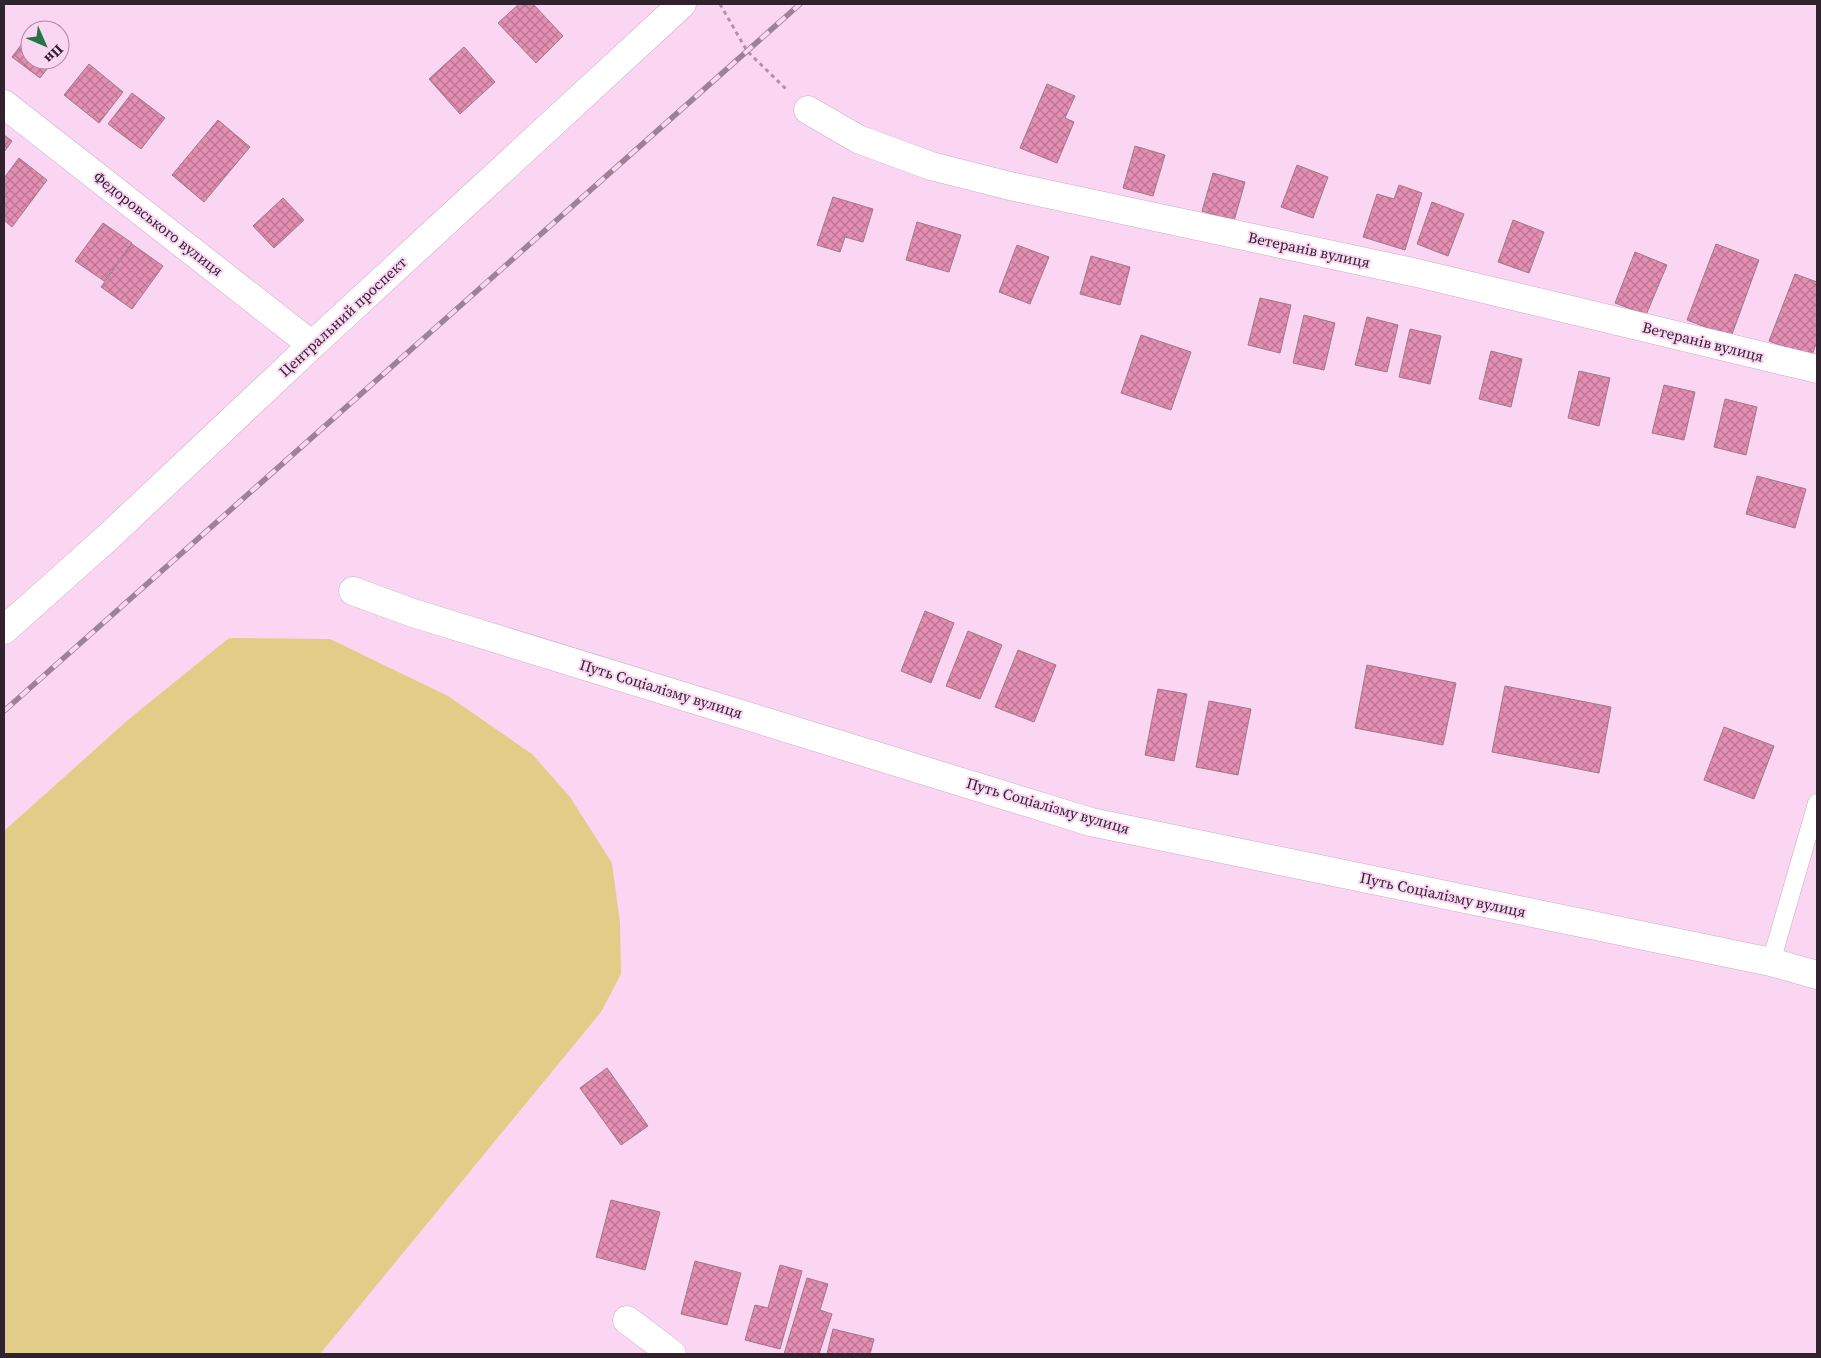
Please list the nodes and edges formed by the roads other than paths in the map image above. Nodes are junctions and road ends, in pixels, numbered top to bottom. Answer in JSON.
{"nodes":[{"id":1,"x":682,"y":4,"type":"edge"},
{"id":2,"x":4,"y":104,"type":"edge"},
{"id":3,"x":808,"y":110,"type":"road end"},
{"id":4,"x":312,"y":345,"type":"junction"},
{"id":5,"x":1817,"y":369,"type":"edge"},
{"id":6,"x":353,"y":591,"type":"dead end"},
{"id":7,"x":4,"y":630,"type":"edge"},
{"id":8,"x":1817,"y":803,"type":"edge"},
{"id":9,"x":1770,"y":962,"type":"junction"},
{"id":10,"x":1817,"y":975,"type":"edge"},
{"id":11,"x":627,"y":1320,"type":"dead end"},
{"id":12,"x":672,"y":1354,"type":"edge"}],
"edges":[{"from":1,"to":4,"type":"street","name":"Центральний проспект"},
{"from":2,"to":4,"type":"street","name":"Федоровського вулиця"},
{"from":3,"to":5,"type":"street","name":"Ветеранів вулиця"},
{"from":4,"to":7,"type":"street","name":"Центральний проспект"},
{"from":6,"to":9,"type":"street","name":"Путь Соціалізму вулиця"},
{"from":8,"to":9,"type":"lane"},
{"from":9,"to":10,"type":"street","name":"Путь Соціалізму вулиця"},
{"from":11,"to":12,"type":"street"}]}
